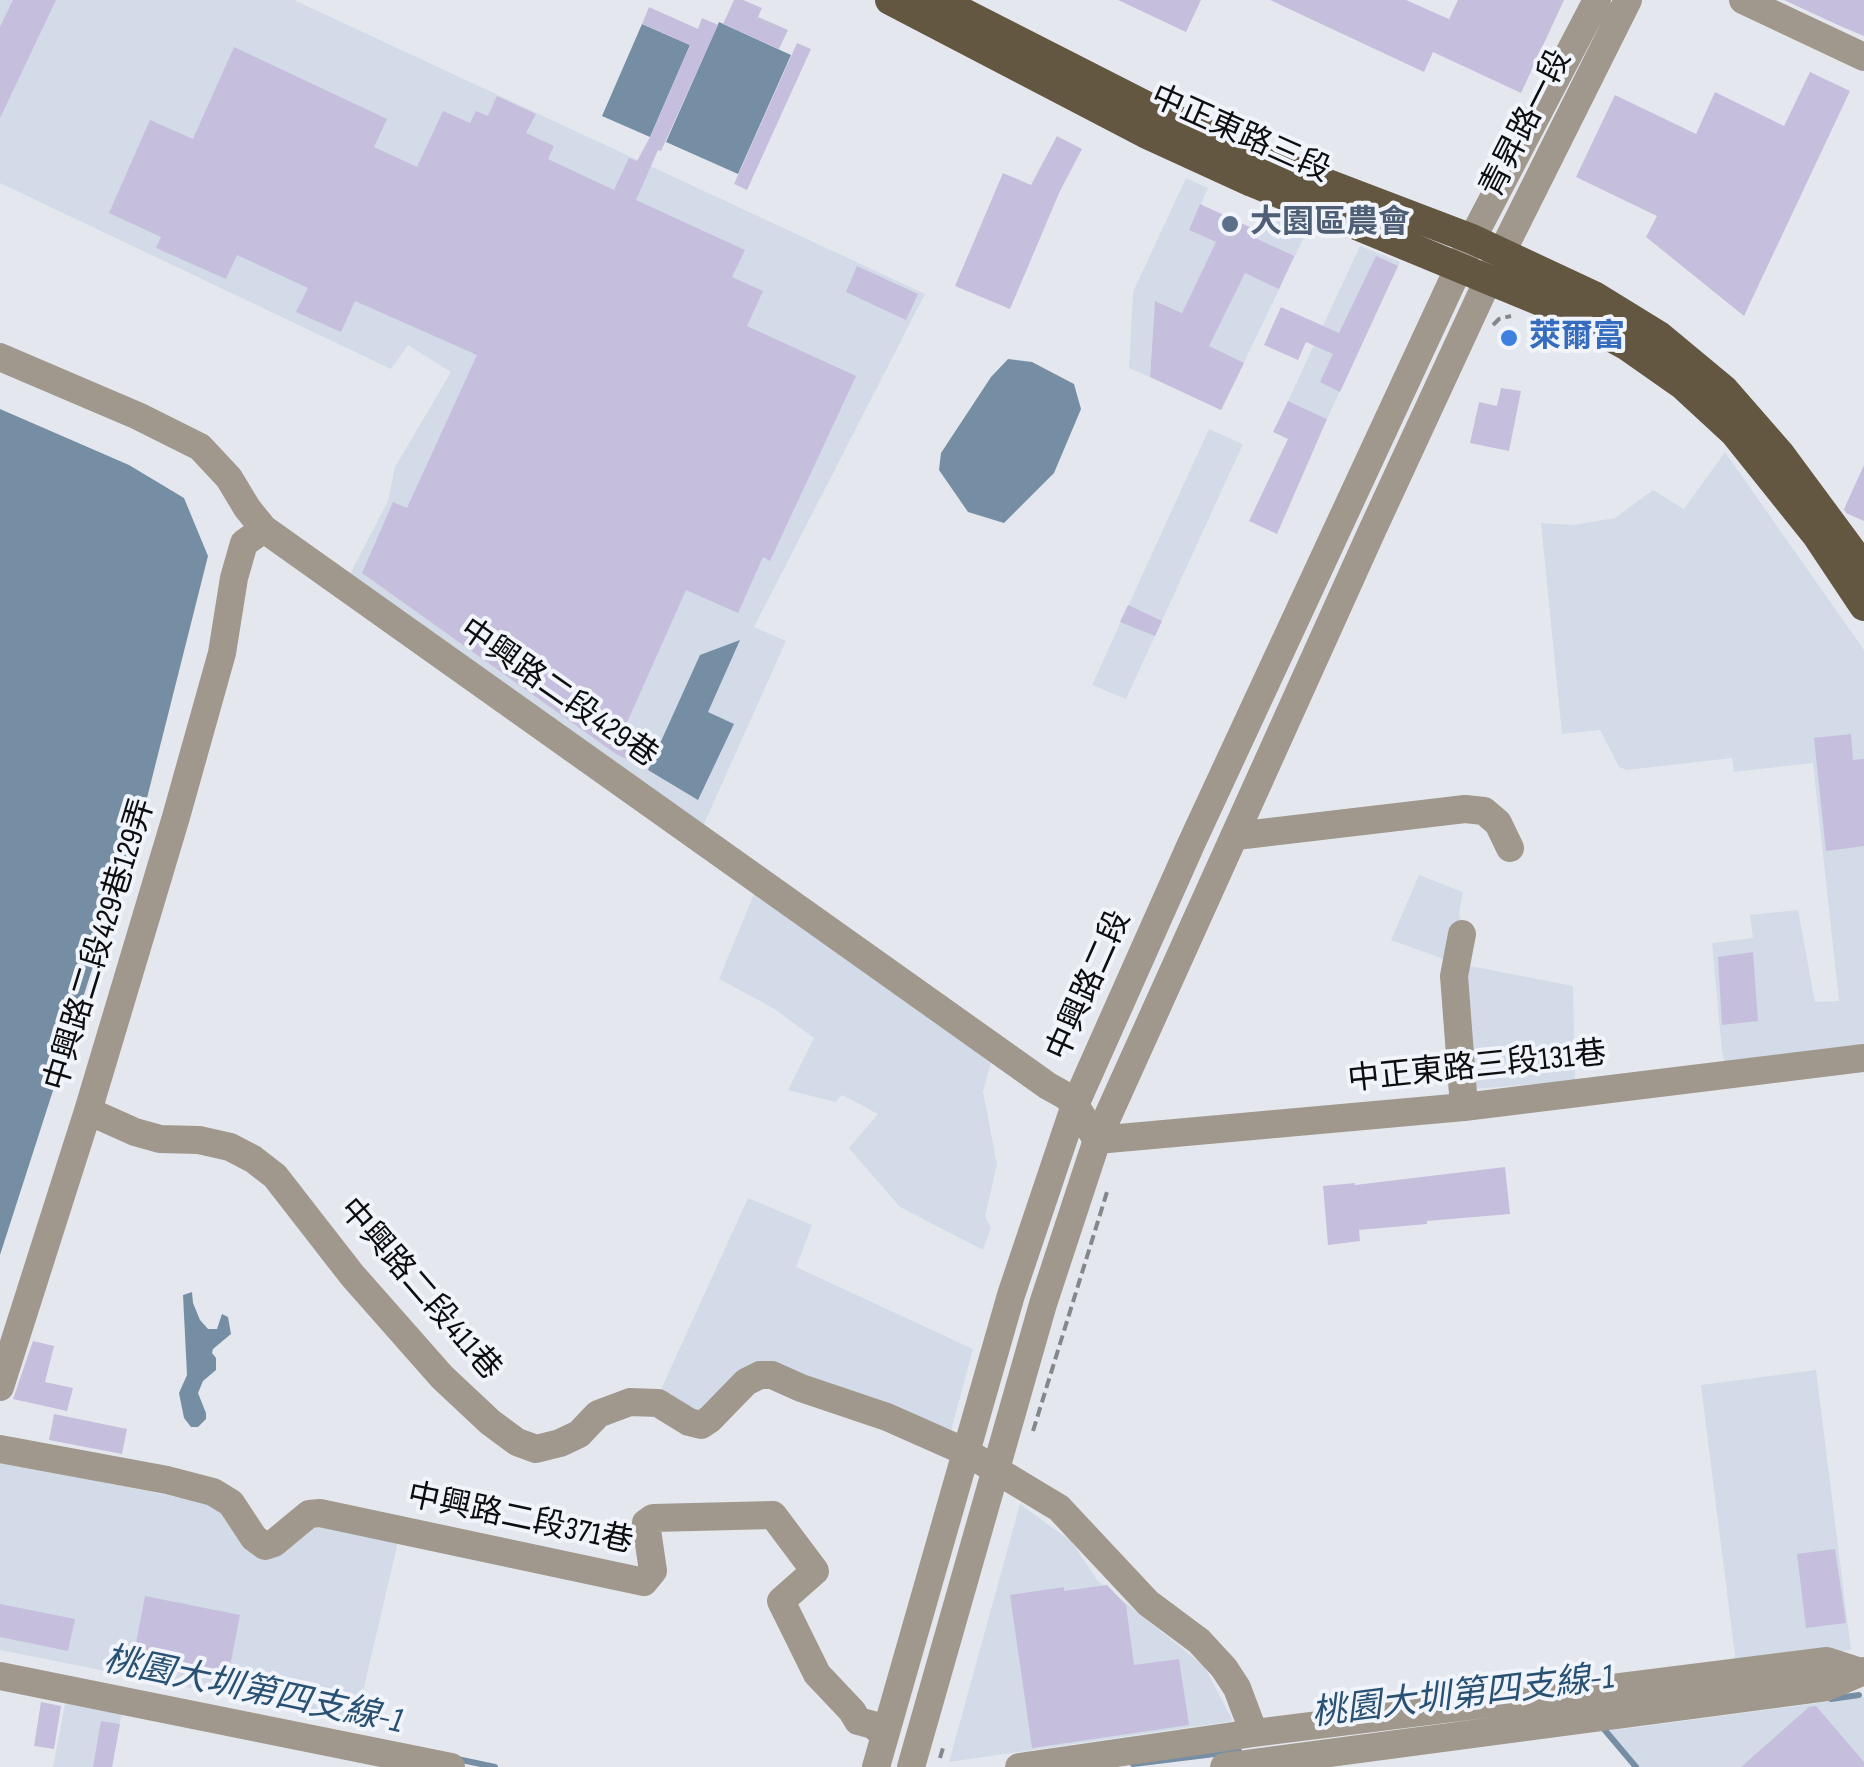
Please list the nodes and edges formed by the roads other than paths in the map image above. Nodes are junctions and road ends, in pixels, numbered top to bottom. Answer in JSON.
{"nodes":[{"id":1,"x":890,"y":0,"type":"edge"},
{"id":2,"x":938,"y":0,"type":"edge"},
{"id":3,"x":1596,"y":0,"type":"edge"},
{"id":4,"x":1628,"y":0,"type":"edge"},
{"id":5,"x":1743,"y":0,"type":"edge"},
{"id":6,"x":1864,"y":58,"type":"edge"},
{"id":7,"x":1472,"y":239,"type":"junction"},
{"id":8,"x":1494,"y":266,"type":"junction"},
{"id":9,"x":1459,"y":268,"type":"junction"},
{"id":10,"x":0,"y":356,"type":"edge"},
{"id":11,"x":1359,"y":483,"type":"junction"},
{"id":12,"x":1388,"y":496,"type":"junction"},
{"id":13,"x":1825,"y":514,"type":"junction"},
{"id":14,"x":264,"y":528,"type":"junction"},
{"id":15,"x":1864,"y":536,"type":"edge"},
{"id":16,"x":1864,"y":568,"type":"edge"},
{"id":17,"x":1864,"y":606,"type":"edge"},
{"id":18,"x":1236,"y":836,"type":"junction"},
{"id":19,"x":1510,"y":848,"type":"dead end"},
{"id":20,"x":1462,"y":934,"type":"dead end"},
{"id":21,"x":1864,"y":1058,"type":"edge"},
{"id":22,"x":1075,"y":1104,"type":"junction"},
{"id":23,"x":1464,"y":1107,"type":"junction"},
{"id":24,"x":88,"y":1111,"type":"junction"},
{"id":25,"x":1097,"y":1140,"type":"junction"},
{"id":26,"x":0,"y":1388,"type":"edge"},
{"id":27,"x":0,"y":1449,"type":"edge"},
{"id":28,"x":966,"y":1452,"type":"junction"},
{"id":29,"x":995,"y":1471,"type":"junction"},
{"id":30,"x":1861,"y":1671,"type":"edge"},
{"id":31,"x":0,"y":1676,"type":"edge"},
{"id":32,"x":1254,"y":1733,"type":"junction"},
{"id":33,"x":884,"y":1735,"type":"junction"},
{"id":34,"x":1263,"y":1764,"type":"edge"},
{"id":35,"x":1234,"y":1766,"type":"edge"},
{"id":36,"x":451,"y":1767,"type":"edge"},
{"id":37,"x":876,"y":1767,"type":"edge"},
{"id":38,"x":911,"y":1767,"type":"edge"},
{"id":39,"x":1019,"y":1767,"type":"edge"},
{"id":40,"x":1224,"y":1767,"type":"edge"}],
"edges":[{"from":1,"to":9,"type":"main road","name":"中正東路三段"},
{"from":2,"to":7,"type":"main road","name":"中正東路三段"},
{"from":3,"to":7,"type":"street","name":"青昇路一段"},
{"from":4,"to":8,"type":"street","name":"青昇路一段"},
{"from":5,"to":6,"type":"street"},
{"from":7,"to":8,"type":"main road","name":"中正東路三段"},
{"from":7,"to":9,"type":"street","name":"青昇路一段"},
{"from":8,"to":9,"type":"main road","name":"中正東路三段"},
{"from":8,"to":12,"type":"street"},
{"from":8,"to":13,"type":"main road","name":"中正東路三段"},
{"from":8,"to":17,"type":"main road","name":"中正東路三段"},
{"from":9,"to":11,"type":"street","name":"中興路二段"},
{"from":10,"to":14,"type":"street","name":"中興路二段429巷"},
{"from":11,"to":12,"type":"street"},
{"from":11,"to":22,"type":"street","name":"中興路二段"},
{"from":12,"to":18,"type":"street"},
{"from":13,"to":15,"type":"street"},
{"from":13,"to":16,"type":"main road","name":"中正東路三段"},
{"from":14,"to":22,"type":"street","name":"中興路二段429巷"},
{"from":14,"to":24,"type":"street","name":"中興路二段429巷129弄"},
{"from":18,"to":19,"type":"street"},
{"from":18,"to":25,"type":"street"},
{"from":20,"to":23,"type":"street"},
{"from":21,"to":23,"type":"street","name":"中正東路三段131巷"},
{"from":22,"to":25,"type":"street"},
{"from":22,"to":28,"type":"street","name":"中興路二段"},
{"from":23,"to":25,"type":"street","name":"中正東路三段131巷"},
{"from":24,"to":26,"type":"street","name":"中興路二段429巷129弄"},
{"from":24,"to":28,"type":"street","name":"中興路二段411巷"},
{"from":25,"to":29,"type":"street"},
{"from":27,"to":33,"type":"street","name":"中興路二段371巷"},
{"from":28,"to":29,"type":"street"},
{"from":28,"to":33,"type":"street","name":"中興路二段"},
{"from":29,"to":32,"type":"street"},
{"from":29,"to":38,"type":"street"},
{"from":30,"to":32,"type":"street"},
{"from":30,"to":34,"type":"street"},
{"from":31,"to":36,"type":"street"},
{"from":32,"to":39,"type":"street"},
{"from":33,"to":37,"type":"street","name":"中興路二段"},
{"from":34,"to":35,"type":"street"},
{"from":35,"to":40,"type":"street"}]}
